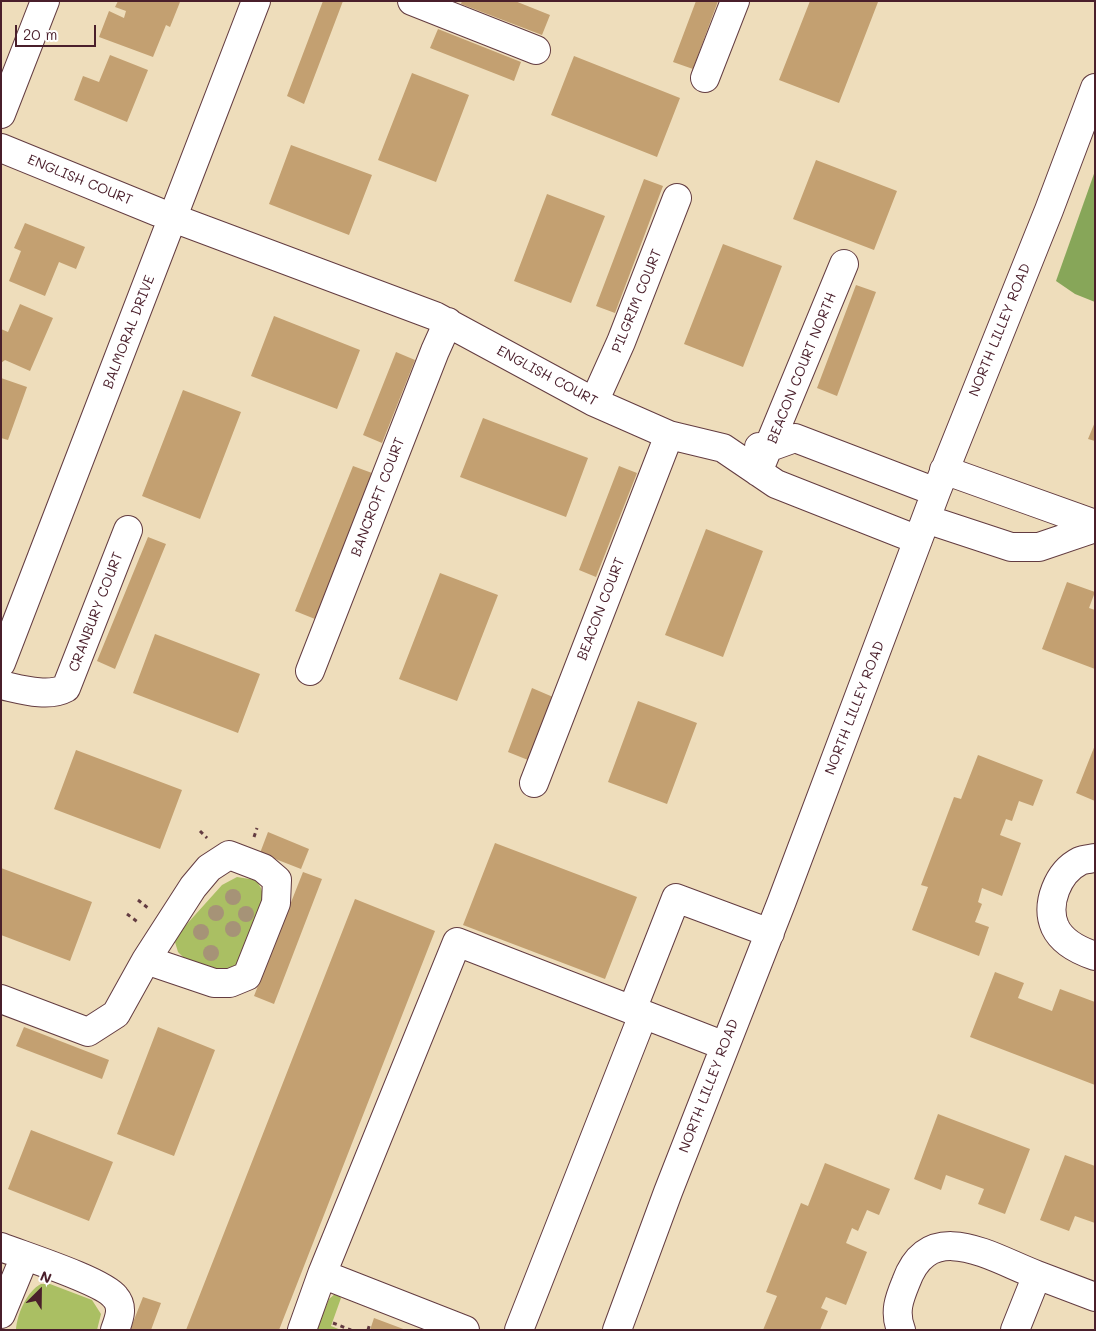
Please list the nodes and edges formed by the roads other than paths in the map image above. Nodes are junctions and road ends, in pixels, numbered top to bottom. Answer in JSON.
{"nodes":[{"id":1,"x":45,"y":1,"type":"edge"},
{"id":2,"x":256,"y":1,"type":"edge"},
{"id":3,"x":412,"y":1,"type":"edge"},
{"id":4,"x":734,"y":1,"type":"edge"},
{"id":5,"x":536,"y":50,"type":"dead end"},
{"id":6,"x":705,"y":78,"type":"dead end"},
{"id":7,"x":1095,"y":88,"type":"edge"},
{"id":8,"x":1,"y":114,"type":"edge"},
{"id":9,"x":1,"y":148,"type":"edge"},
{"id":10,"x":677,"y":198,"type":"dead end"},
{"id":11,"x":166,"y":215,"type":"junction"},
{"id":12,"x":844,"y":264,"type":"dead end"},
{"id":13,"x":448,"y":322,"type":"junction"},
{"id":14,"x":594,"y":402,"type":"junction"},
{"id":15,"x":669,"y":435,"type":"junction"},
{"id":16,"x":770,"y":446,"type":"junction"},
{"id":17,"x":723,"y":448,"type":"junction"},
{"id":18,"x":758,"y":472,"type":"junction"},
{"id":19,"x":940,"y":481,"type":"junction"},
{"id":20,"x":1095,"y":526,"type":"edge"},
{"id":21,"x":922,"y":529,"type":"junction"},
{"id":22,"x":128,"y":530,"type":"dead end"},
{"id":23,"x":1,"y":663,"type":"edge"},
{"id":24,"x":310,"y":671,"type":"dead end"},
{"id":25,"x":1,"y":685,"type":"edge"},
{"id":26,"x":534,"y":783,"type":"dead end"},
{"id":27,"x":1095,"y":858,"type":"edge"},
{"id":28,"x":770,"y":933,"type":"junction"},
{"id":29,"x":1095,"y":956,"type":"edge"},
{"id":30,"x":146,"y":960,"type":"junction"},
{"id":31,"x":1,"y":999,"type":"edge"},
{"id":32,"x":638,"y":1012,"type":"junction"},
{"id":33,"x":725,"y":1046,"type":"junction"},
{"id":34,"x":13,"y":1252,"type":"edge"},
{"id":35,"x":322,"y":1274,"type":"junction"},
{"id":36,"x":1037,"y":1275,"type":"junction"},
{"id":37,"x":1095,"y":1297,"type":"edge"},
{"id":38,"x":1,"y":1314,"type":"edge"},
{"id":39,"x":115,"y":1330,"type":"edge"},
{"id":40,"x":302,"y":1330,"type":"edge"},
{"id":41,"x":465,"y":1330,"type":"edge"},
{"id":42,"x":519,"y":1330,"type":"edge"},
{"id":43,"x":617,"y":1330,"type":"edge"},
{"id":44,"x":900,"y":1330,"type":"edge"},
{"id":45,"x":1015,"y":1330,"type":"edge"}],
"edges":[{"from":1,"to":8,"type":"street"},
{"from":2,"to":11,"type":"street","name":"BALMORAL DRIVE"},
{"from":3,"to":5,"type":"street"},
{"from":4,"to":6,"type":"street"},
{"from":7,"to":19,"type":"street","name":"NORTH LILLEY ROAD"},
{"from":9,"to":11,"type":"street","name":"ENGLISH COURT"},
{"from":10,"to":14,"type":"street","name":"PILGRIM COURT"},
{"from":11,"to":13,"type":"street","name":"ENGLISH COURT"},
{"from":11,"to":23,"type":"street","name":"BALMORAL DRIVE"},
{"from":12,"to":16,"type":"street","name":"BEACON COURT NORTH"},
{"from":13,"to":14,"type":"street","name":"ENGLISH COURT"},
{"from":13,"to":24,"type":"street","name":"BANCROFT COURT"},
{"from":14,"to":15,"type":"street","name":"ENGLISH COURT"},
{"from":15,"to":17,"type":"street","name":"ENGLISH COURT"},
{"from":15,"to":26,"type":"street","name":"BEACON COURT"},
{"from":16,"to":17,"type":"street"},
{"from":16,"to":18,"type":"street","name":"BEACON COURT NORTH"},
{"from":16,"to":19,"type":"street"},
{"from":17,"to":18,"type":"street","name":"ENGLISH COURT"},
{"from":18,"to":21,"type":"street","name":"ENGLISH COURT"},
{"from":19,"to":20,"type":"street"},
{"from":19,"to":21,"type":"street","name":"NORTH LILLEY ROAD"},
{"from":20,"to":21,"type":"street","name":"ENGLISH COURT"},
{"from":21,"to":28,"type":"street","name":"NORTH LILLEY ROAD"},
{"from":22,"to":25,"type":"street","name":"CRANBURY COURT"},
{"from":27,"to":29,"type":"street"},
{"from":28,"to":32,"type":"street"},
{"from":28,"to":33,"type":"street","name":"NORTH LILLEY ROAD"},
{"from":30,"to":30,"type":"street"},
{"from":30,"to":31,"type":"street"},
{"from":32,"to":33,"type":"street"},
{"from":32,"to":35,"type":"street"},
{"from":32,"to":42,"type":"street"},
{"from":33,"to":43,"type":"street","name":"NORTH LILLEY ROAD"},
{"from":34,"to":38,"type":"street"},
{"from":34,"to":39,"type":"street"},
{"from":35,"to":40,"type":"street"},
{"from":35,"to":41,"type":"street"},
{"from":36,"to":37,"type":"street"},
{"from":36,"to":44,"type":"street"},
{"from":36,"to":45,"type":"street"}]}
